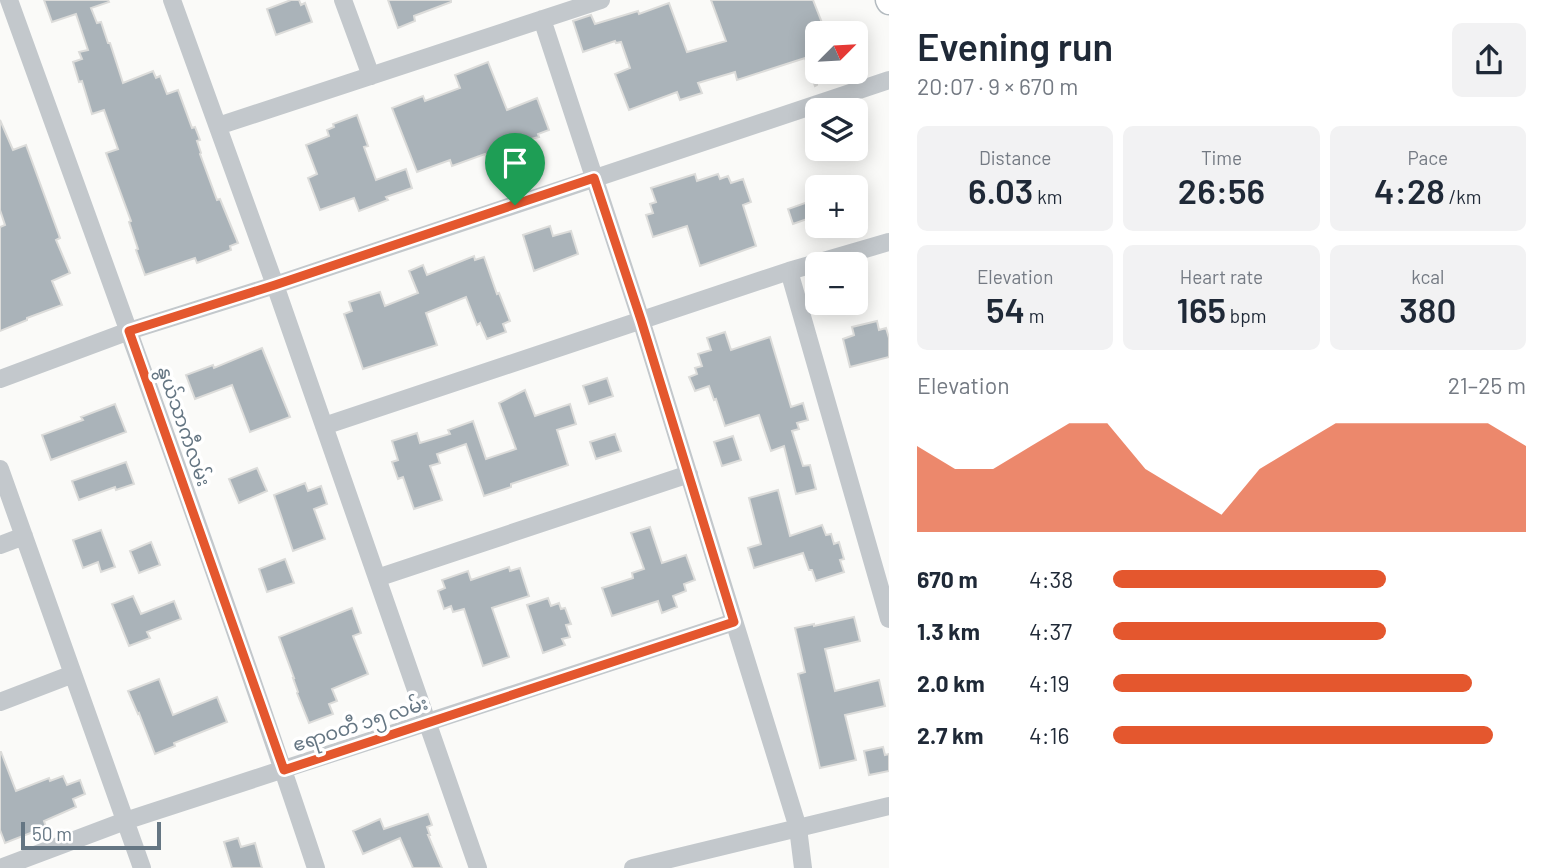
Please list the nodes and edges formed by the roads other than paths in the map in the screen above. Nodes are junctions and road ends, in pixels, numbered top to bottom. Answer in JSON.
{"nodes":[{"id":1,"x":9,"y":0,"type":"edge"},
{"id":2,"x":172,"y":0,"type":"edge"},
{"id":3,"x":343,"y":0,"type":"edge"},
{"id":4,"x":601,"y":0,"type":"edge"},
{"id":5,"x":542,"y":19,"type":"junction"},
{"id":6,"x":371,"y":76,"type":"junction"},
{"id":7,"x":889,"y":80,"type":"edge"},
{"id":8,"x":218,"y":126,"type":"junction"},
{"id":9,"x":594,"y":178,"type":"junction"},
{"id":10,"x":889,"y":242,"type":"edge"},
{"id":11,"x":789,"y":271,"type":"junction"},
{"id":12,"x":275,"y":285,"type":"junction"},
{"id":13,"x":641,"y":320,"type":"junction"},
{"id":14,"x":129,"y":331,"type":"junction"},
{"id":15,"x":0,"y":379,"type":"edge"},
{"id":16,"x":324,"y":426,"type":"junction"},
{"id":17,"x":0,"y":469,"type":"edge"},
{"id":18,"x":689,"y":474,"type":"junction"},
{"id":19,"x":24,"y":536,"type":"junction"},
{"id":20,"x":0,"y":545,"type":"edge"},
{"id":21,"x":377,"y":578,"type":"junction"},
{"id":22,"x":889,"y":619,"type":"edge"},
{"id":23,"x":734,"y":622,"type":"junction"},
{"id":24,"x":73,"y":674,"type":"junction"},
{"id":25,"x":0,"y":702,"type":"edge"},
{"id":26,"x":427,"y":722,"type":"junction"},
{"id":27,"x":284,"y":770,"type":"junction"},
{"id":28,"x":889,"y":806,"type":"edge"},
{"id":29,"x":125,"y":821,"type":"junction"},
{"id":30,"x":798,"y":828,"type":"junction"},
{"id":31,"x":0,"y":868,"type":"edge"},
{"id":32,"x":142,"y":868,"type":"edge"},
{"id":33,"x":316,"y":868,"type":"edge"},
{"id":34,"x":478,"y":868,"type":"edge"},
{"id":35,"x":633,"y":868,"type":"edge"},
{"id":36,"x":803,"y":868,"type":"edge"}],
"edges":[{"from":1,"to":14,"type":"street","name":"နွယ်သာကီလမ်း"},
{"from":2,"to":8,"type":"street"},
{"from":3,"to":6,"type":"street"},
{"from":4,"to":5,"type":"street"},
{"from":5,"to":6,"type":"street"},
{"from":5,"to":9,"type":"street"},
{"from":6,"to":8,"type":"street"},
{"from":7,"to":9,"type":"street"},
{"from":8,"to":12,"type":"street"},
{"from":9,"to":12,"type":"street"},
{"from":9,"to":13,"type":"street"},
{"from":10,"to":11,"type":"street"},
{"from":11,"to":13,"type":"street"},
{"from":11,"to":22,"type":"street"},
{"from":12,"to":14,"type":"street"},
{"from":12,"to":16,"type":"street"},
{"from":13,"to":16,"type":"street"},
{"from":13,"to":18,"type":"street"},
{"from":14,"to":15,"type":"street"},
{"from":14,"to":27,"type":"street","name":"နွယ်သာကီလမ်း"},
{"from":16,"to":21,"type":"street"},
{"from":17,"to":19,"type":"street"},
{"from":18,"to":21,"type":"street"},
{"from":18,"to":23,"type":"street"},
{"from":19,"to":20,"type":"street"},
{"from":19,"to":24,"type":"street"},
{"from":21,"to":26,"type":"street"},
{"from":23,"to":26,"type":"street","name":"ဧရာဝတီ ၁၅ လမ်း"},
{"from":23,"to":30,"type":"street"},
{"from":24,"to":25,"type":"street"},
{"from":24,"to":29,"type":"street"},
{"from":26,"to":27,"type":"street","name":"ဧရာဝတီ ၁၅ လမ်း"},
{"from":26,"to":34,"type":"street"},
{"from":27,"to":29,"type":"street","name":"ဧရာဝတီ ၁၅ လမ်း"},
{"from":27,"to":33,"type":"street","name":"နွယ်သာကီလမ်း"},
{"from":28,"to":30,"type":"street"},
{"from":29,"to":31,"type":"street","name":"ဧရာဝတီ ၁၅ လမ်း"},
{"from":29,"to":32,"type":"street"},
{"from":30,"to":35,"type":"street"},
{"from":30,"to":36,"type":"street"}]}
